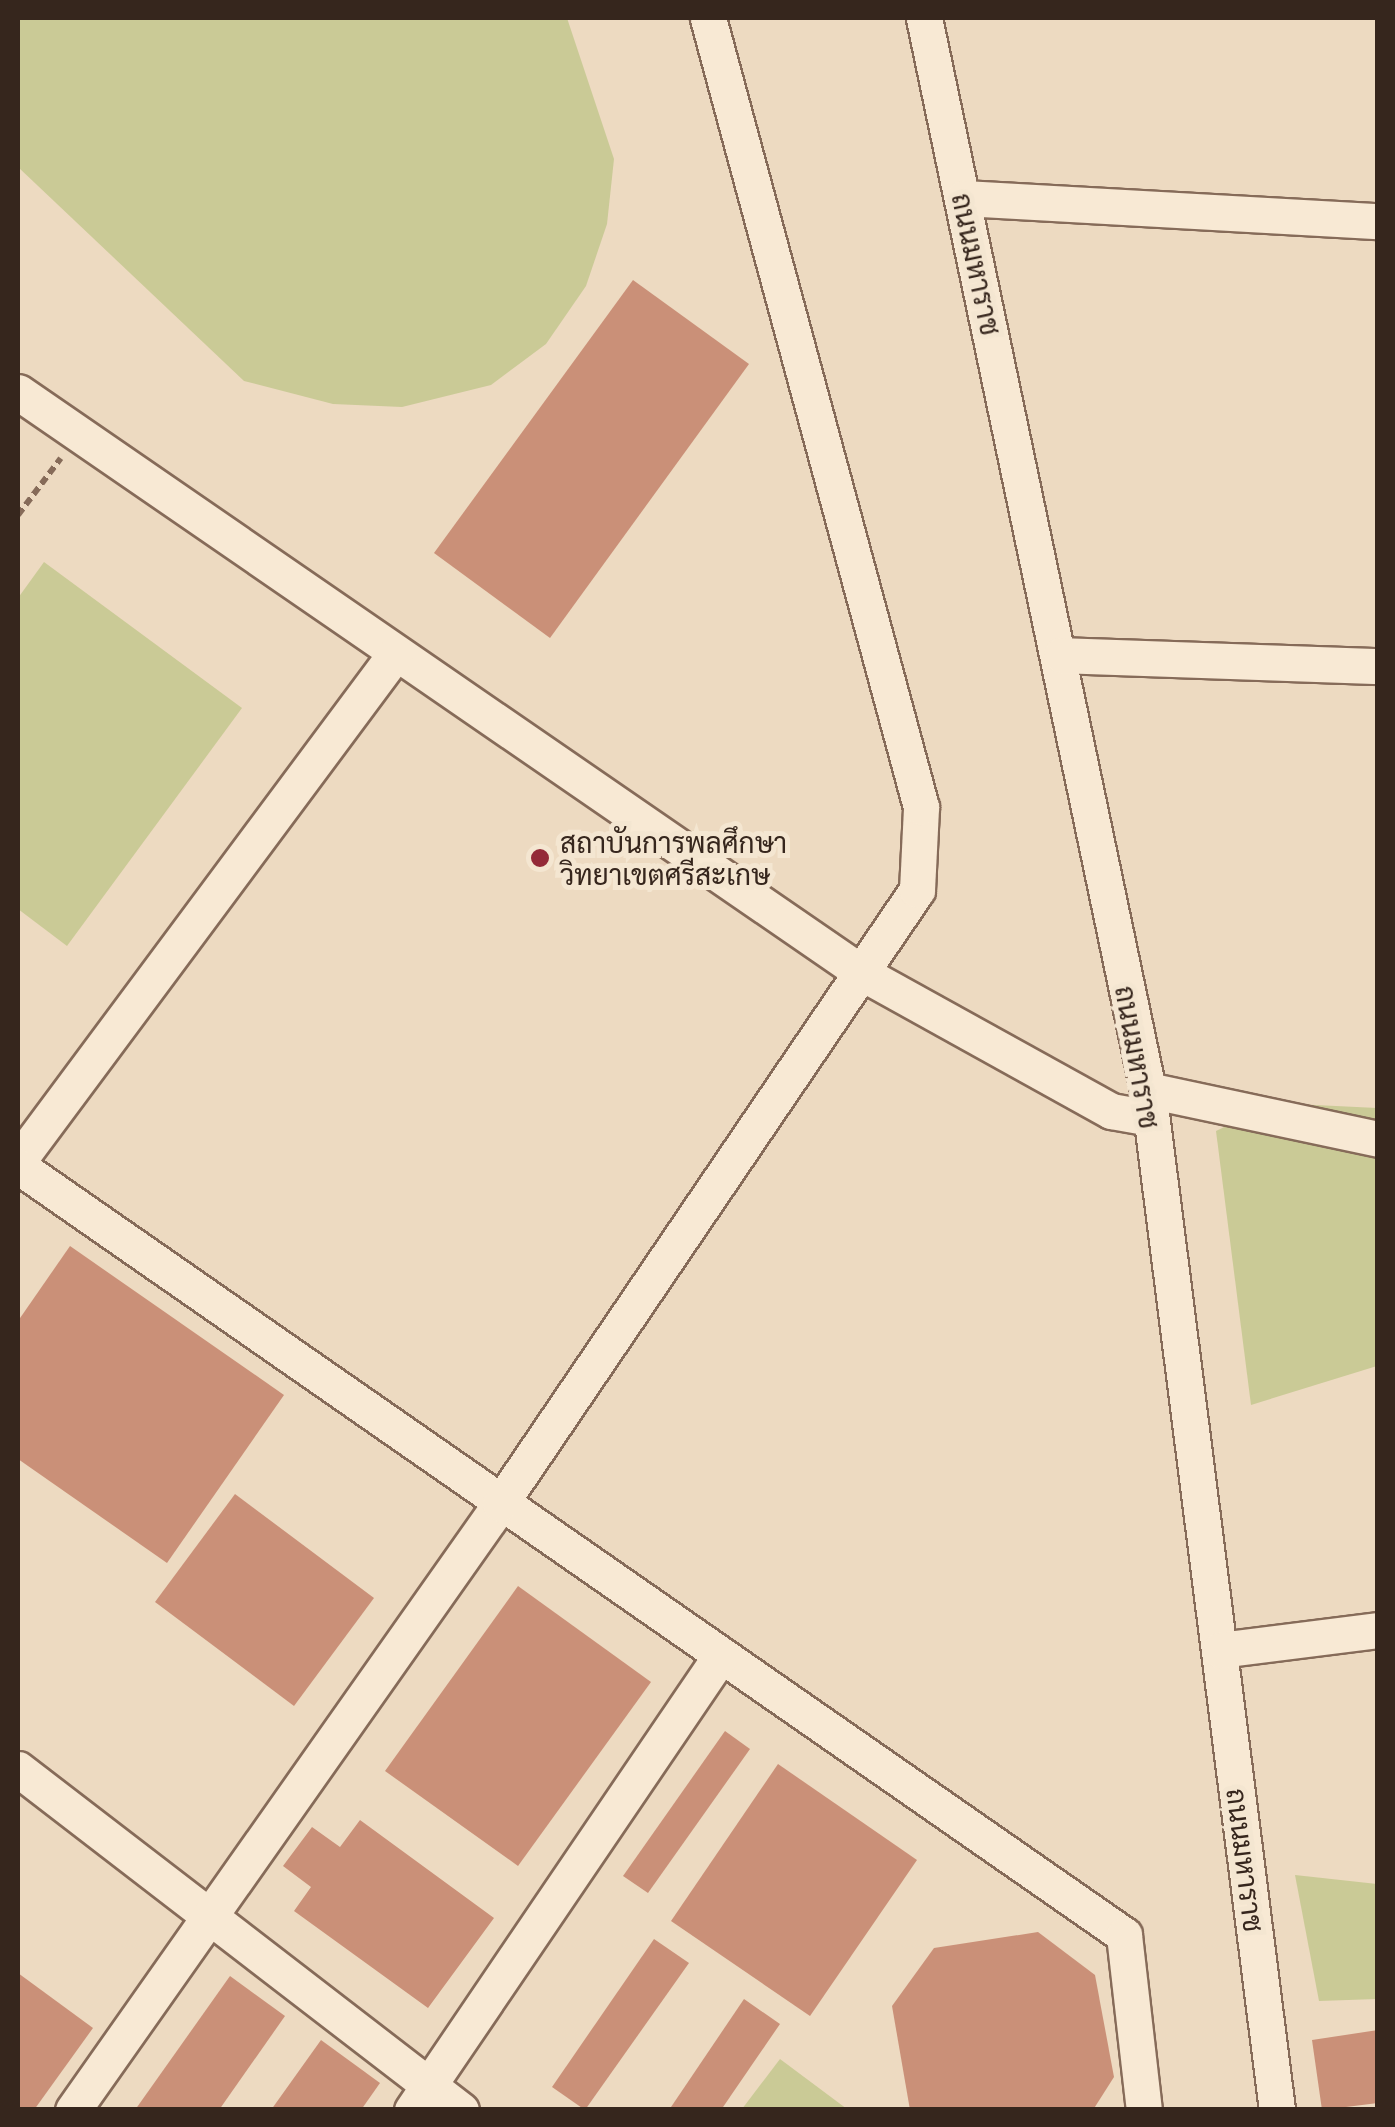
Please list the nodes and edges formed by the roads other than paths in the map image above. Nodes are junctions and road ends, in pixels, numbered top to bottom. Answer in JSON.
{"nodes":[{"id":1,"x":708,"y":18,"type":"edge"},
{"id":2,"x":924,"y":18,"type":"edge"},
{"id":3,"x":964,"y":198,"type":"junction"},
{"id":4,"x":1378,"y":221,"type":"edge"},
{"id":5,"x":18,"y":392,"type":"edge"},
{"id":6,"x":394,"y":654,"type":"junction"},
{"id":7,"x":1061,"y":654,"type":"junction"},
{"id":8,"x":1378,"y":666,"type":"edge"},
{"id":9,"x":862,"y":973,"type":"junction"},
{"id":10,"x":1149,"y":1104,"type":"junction"},
{"id":11,"x":1378,"y":1139,"type":"edge"},
{"id":12,"x":18,"y":1163,"type":"edge"},
{"id":13,"x":500,"y":1504,"type":"junction"},
{"id":14,"x":1378,"y":1630,"type":"edge"},
{"id":15,"x":1220,"y":1650,"type":"junction"},
{"id":16,"x":721,"y":1656,"type":"junction"},
{"id":17,"x":18,"y":1769,"type":"edge"},
{"id":18,"x":212,"y":1920,"type":"junction"},
{"id":19,"x":421,"y":2097,"type":"edge"},
{"id":20,"x":73,"y":2110,"type":"edge"},
{"id":21,"x":461,"y":2110,"type":"edge"},
{"id":22,"x":1144,"y":2110,"type":"edge"},
{"id":23,"x":1277,"y":2110,"type":"edge"}],
"edges":[{"from":1,"to":9,"type":"street"},
{"from":2,"to":3,"type":"street","name":"ถนนมหาราช"},
{"from":3,"to":4,"type":"street"},
{"from":3,"to":7,"type":"street","name":"ถนนมหาราช"},
{"from":5,"to":6,"type":"street"},
{"from":6,"to":9,"type":"street"},
{"from":6,"to":12,"type":"street"},
{"from":7,"to":8,"type":"street"},
{"from":7,"to":10,"type":"street","name":"ถนนมหาราช"},
{"from":9,"to":10,"type":"street"},
{"from":9,"to":13,"type":"street"},
{"from":10,"to":11,"type":"street"},
{"from":10,"to":15,"type":"street","name":"ถนนมหาราช"},
{"from":12,"to":13,"type":"street"},
{"from":13,"to":16,"type":"street"},
{"from":13,"to":18,"type":"street"},
{"from":14,"to":15,"type":"street"},
{"from":15,"to":23,"type":"street","name":"ถนนมหาราช"},
{"from":16,"to":19,"type":"street"},
{"from":16,"to":22,"type":"street"},
{"from":17,"to":18,"type":"street"},
{"from":18,"to":19,"type":"street"},
{"from":18,"to":20,"type":"street"},
{"from":19,"to":21,"type":"street"}]}
